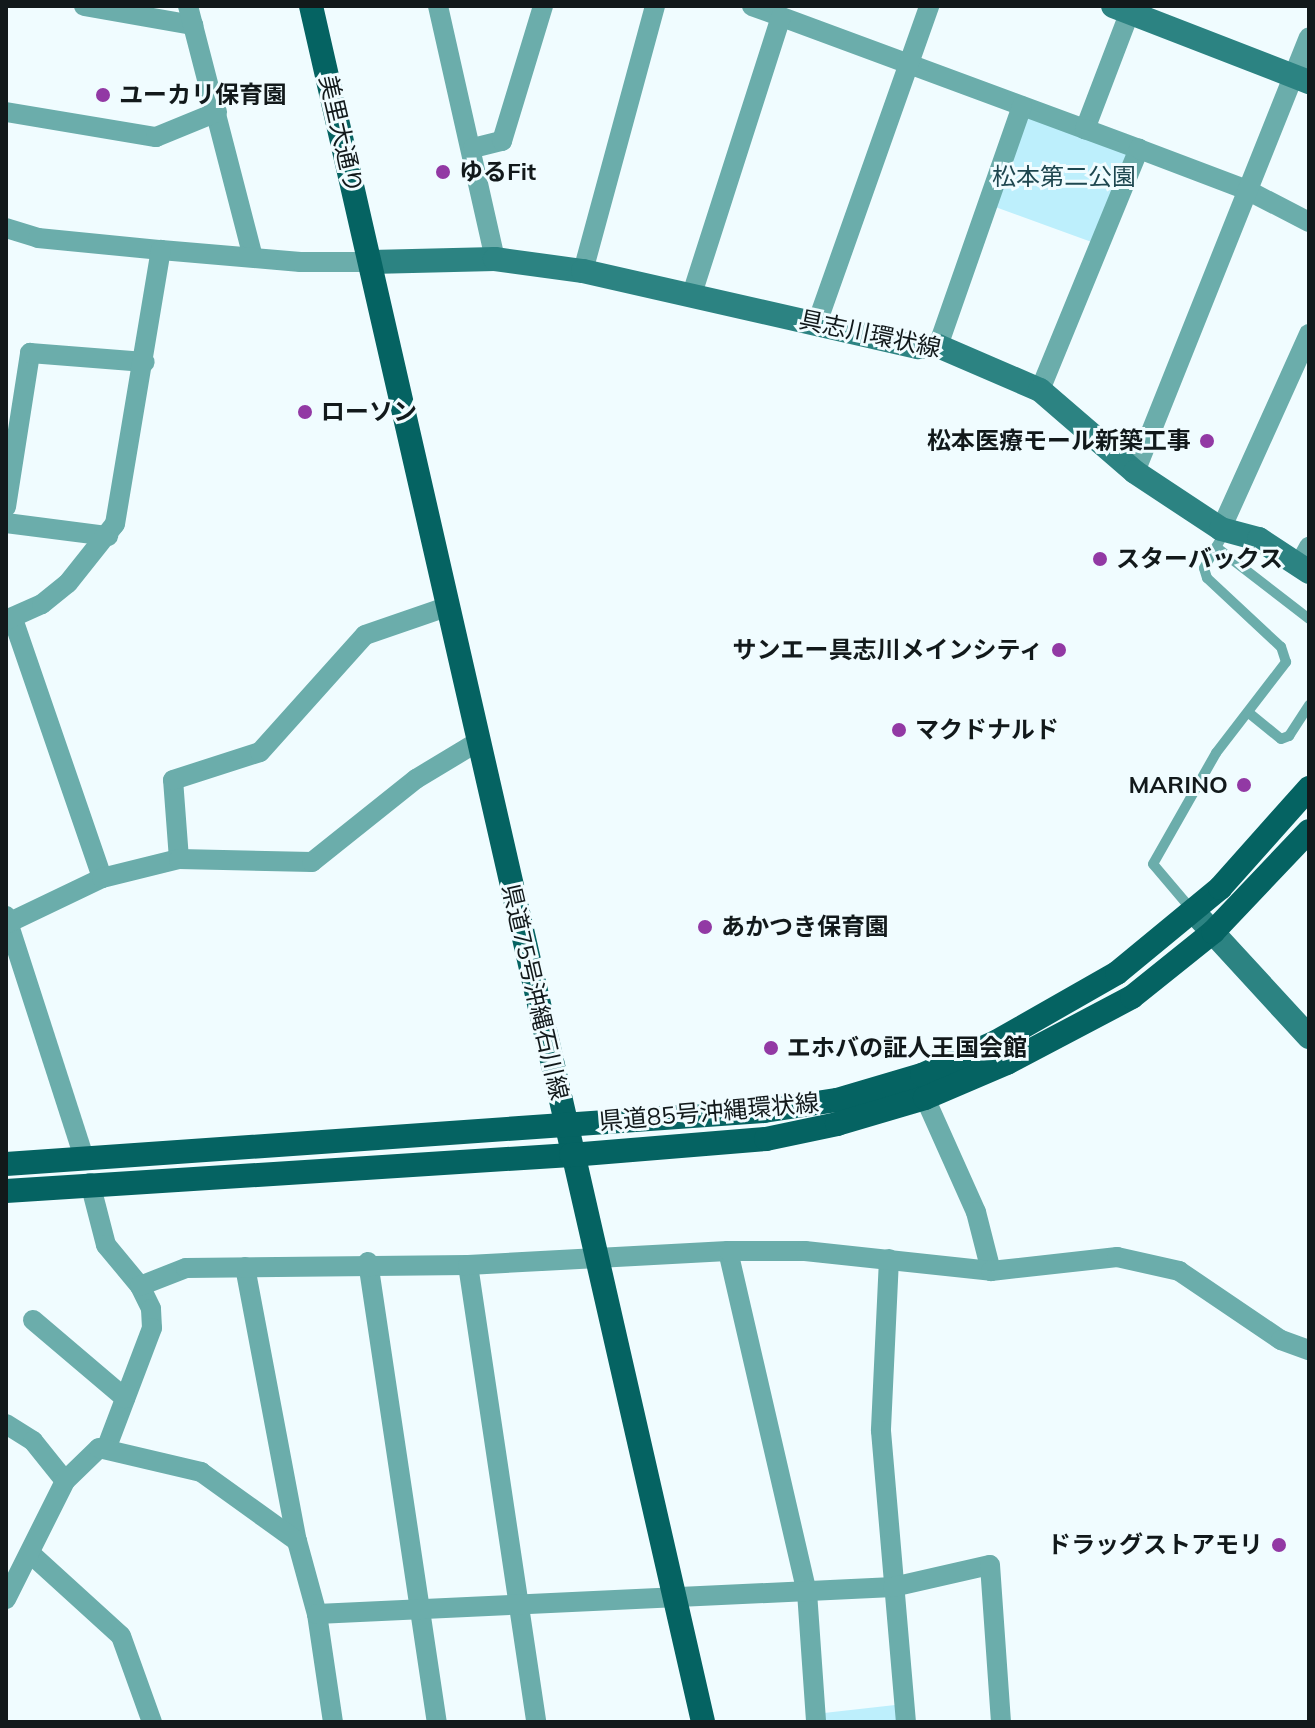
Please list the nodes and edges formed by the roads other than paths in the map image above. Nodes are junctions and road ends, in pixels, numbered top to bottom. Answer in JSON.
{"nodes":[{"id":1,"x":84,"y":6,"type":"edge"},
{"id":2,"x":311,"y":6,"type":"edge"},
{"id":3,"x":438,"y":6,"type":"edge"},
{"id":4,"x":543,"y":6,"type":"edge"},
{"id":5,"x":655,"y":6,"type":"edge"},
{"id":6,"x":752,"y":6,"type":"edge"},
{"id":7,"x":929,"y":6,"type":"edge"},
{"id":8,"x":1125,"y":8,"type":"edge"},
{"id":9,"x":190,"y":16,"type":"edge"},
{"id":10,"x":781,"y":17,"type":"junction"},
{"id":11,"x":1309,"y":38,"type":"edge"},
{"id":12,"x":909,"y":64,"type":"junction"},
{"id":13,"x":1302,"y":78,"type":"edge"},
{"id":14,"x":1022,"y":106,"type":"junction"},
{"id":15,"x":6,"y":112,"type":"edge"},
{"id":16,"x":217,"y":112,"type":"junction"},
{"id":17,"x":1085,"y":129,"type":"junction"},
{"id":18,"x":473,"y":148,"type":"junction"},
{"id":19,"x":1139,"y":149,"type":"junction"},
{"id":20,"x":1247,"y":190,"type":"junction"},
{"id":21,"x":1309,"y":222,"type":"edge"},
{"id":22,"x":6,"y":228,"type":"edge"},
{"id":23,"x":161,"y":250,"type":"junction"},
{"id":24,"x":253,"y":257,"type":"junction"},
{"id":25,"x":495,"y":259,"type":"junction"},
{"id":26,"x":371,"y":262,"type":"junction"},
{"id":27,"x":583,"y":271,"type":"junction"},
{"id":28,"x":692,"y":294,"type":"junction"},
{"id":29,"x":817,"y":323,"type":"junction"},
{"id":30,"x":1309,"y":334,"type":"edge"},
{"id":31,"x":938,"y":346,"type":"junction"},
{"id":32,"x":145,"y":362,"type":"junction"},
{"id":33,"x":1040,"y":390,"type":"junction"},
{"id":34,"x":14,"y":420,"type":"edge"},
{"id":35,"x":1135,"y":472,"type":"junction"},
{"id":36,"x":6,"y":507,"type":"edge"},
{"id":37,"x":6,"y":523,"type":"edge"},
{"id":38,"x":1221,"y":535,"type":"junction"},
{"id":39,"x":108,"y":536,"type":"junction"},
{"id":40,"x":1306,"y":561,"type":"edge"},
{"id":41,"x":449,"y":606,"type":"junction"},
{"id":42,"x":1309,"y":619,"type":"edge"},
{"id":43,"x":9,"y":620,"type":"edge"},
{"id":44,"x":1309,"y":705,"type":"edge"},
{"id":45,"x":1249,"y":713,"type":"junction"},
{"id":46,"x":479,"y":741,"type":"junction"},
{"id":47,"x":1309,"y":788,"type":"edge"},
{"id":48,"x":1309,"y":831,"type":"edge"},
{"id":49,"x":179,"y":859,"type":"junction"},
{"id":50,"x":102,"y":878,"type":"junction"},
{"id":51,"x":1194,"y":912,"type":"junction"},
{"id":52,"x":7,"y":921,"type":"edge"},
{"id":53,"x":1213,"y":932,"type":"junction"},
{"id":54,"x":1309,"y":1037,"type":"edge"},
{"id":55,"x":925,"y":1098,"type":"junction"},
{"id":56,"x":565,"y":1125,"type":"junction"},
{"id":57,"x":571,"y":1155,"type":"junction"},
{"id":58,"x":84,"y":1158,"type":"junction"},
{"id":59,"x":6,"y":1164,"type":"edge"},
{"id":60,"x":90,"y":1183,"type":"junction"},
{"id":61,"x":6,"y":1191,"type":"edge"},
{"id":62,"x":728,"y":1251,"type":"junction"},
{"id":63,"x":598,"y":1255,"type":"junction"},
{"id":64,"x":889,"y":1259,"type":"junction"},
{"id":65,"x":368,"y":1262,"type":"junction"},
{"id":66,"x":468,"y":1265,"type":"junction"},
{"id":67,"x":245,"y":1267,"type":"junction"},
{"id":68,"x":991,"y":1271,"type":"junction"},
{"id":69,"x":140,"y":1286,"type":"junction"},
{"id":70,"x":33,"y":1320,"type":"dead end"},
{"id":71,"x":1309,"y":1350,"type":"edge"},
{"id":72,"x":125,"y":1398,"type":"junction"},
{"id":73,"x":6,"y":1424,"type":"edge"},
{"id":74,"x":106,"y":1449,"type":"junction"},
{"id":75,"x":65,"y":1481,"type":"junction"},
{"id":76,"x":297,"y":1541,"type":"junction"},
{"id":77,"x":32,"y":1555,"type":"junction"},
{"id":78,"x":893,"y":1587,"type":"junction"},
{"id":79,"x":807,"y":1592,"type":"junction"},
{"id":80,"x":676,"y":1597,"type":"junction"},
{"id":81,"x":6,"y":1599,"type":"edge"},
{"id":82,"x":519,"y":1603,"type":"junction"},
{"id":83,"x":423,"y":1606,"type":"junction"},
{"id":84,"x":317,"y":1614,"type":"junction"},
{"id":85,"x":152,"y":1722,"type":"edge"},
{"id":86,"x":333,"y":1722,"type":"edge"},
{"id":87,"x":437,"y":1722,"type":"edge"},
{"id":88,"x":536,"y":1722,"type":"edge"},
{"id":89,"x":703,"y":1722,"type":"edge"},
{"id":90,"x":816,"y":1722,"type":"edge"},
{"id":91,"x":906,"y":1722,"type":"edge"},
{"id":92,"x":1001,"y":1722,"type":"edge"}],
"edges":[{"from":1,"to":9,"type":"street"},
{"from":2,"to":26,"type":"main road","name":"美里大通り"},
{"from":3,"to":18,"type":"street"},
{"from":4,"to":18,"type":"street"},
{"from":5,"to":27,"type":"street"},
{"from":6,"to":10,"type":"street"},
{"from":7,"to":12,"type":"street"},
{"from":8,"to":13,"type":"main road"},
{"from":8,"to":17,"type":"street"},
{"from":9,"to":16,"type":"street"},
{"from":10,"to":12,"type":"street"},
{"from":10,"to":28,"type":"street"},
{"from":11,"to":13,"type":"street"},
{"from":12,"to":14,"type":"street"},
{"from":12,"to":29,"type":"street"},
{"from":13,"to":20,"type":"street"},
{"from":14,"to":17,"type":"street"},
{"from":14,"to":31,"type":"street"},
{"from":15,"to":16,"type":"street"},
{"from":16,"to":24,"type":"street"},
{"from":17,"to":19,"type":"street"},
{"from":18,"to":25,"type":"street"},
{"from":19,"to":20,"type":"street"},
{"from":19,"to":33,"type":"street"},
{"from":20,"to":21,"type":"street"},
{"from":20,"to":35,"type":"street"},
{"from":22,"to":23,"type":"street"},
{"from":23,"to":24,"type":"street"},
{"from":23,"to":32,"type":"street"},
{"from":24,"to":26,"type":"street"},
{"from":25,"to":26,"type":"main road","name":"具志川環状線"},
{"from":25,"to":27,"type":"main road","name":"具志川環状線"},
{"from":26,"to":41,"type":"main road","name":"県道75号沖縄石川線"},
{"from":27,"to":28,"type":"main road","name":"具志川環状線"},
{"from":28,"to":29,"type":"main road","name":"具志川環状線"},
{"from":29,"to":31,"type":"main road","name":"具志川環状線"},
{"from":30,"to":38,"type":"street"},
{"from":31,"to":33,"type":"main road","name":"具志川環状線"},
{"from":32,"to":34,"type":"street"},
{"from":32,"to":39,"type":"street"},
{"from":33,"to":35,"type":"main road","name":"具志川環状線"},
{"from":34,"to":36,"type":"street"},
{"from":35,"to":38,"type":"main road","name":"具志川環状線"},
{"from":37,"to":39,"type":"street"},
{"from":38,"to":40,"type":"main road","name":"具志川環状線"},
{"from":38,"to":42,"type":"lane"},
{"from":38,"to":45,"type":"lane"},
{"from":39,"to":43,"type":"street"},
{"from":41,"to":46,"type":"main road","name":"県道75号沖縄石川線"},
{"from":41,"to":49,"type":"street"},
{"from":43,"to":50,"type":"street"},
{"from":44,"to":45,"type":"lane"},
{"from":45,"to":51,"type":"lane"},
{"from":46,"to":49,"type":"street"},
{"from":46,"to":56,"type":"main road","name":"県道75号沖縄石川線"},
{"from":47,"to":51,"type":"main road","name":"県道85号沖縄環状線"},
{"from":48,"to":53,"type":"main road","name":"県道85号沖縄環状線"},
{"from":49,"to":50,"type":"street"},
{"from":50,"to":52,"type":"street"},
{"from":51,"to":53,"type":"main road"},
{"from":51,"to":56,"type":"main road","name":"県道85号沖縄環状線"},
{"from":52,"to":58,"type":"street"},
{"from":53,"to":54,"type":"main road"},
{"from":53,"to":55,"type":"main road","name":"県道85号沖縄環状線"},
{"from":55,"to":57,"type":"main road","name":"県道85号沖縄環状線"},
{"from":55,"to":68,"type":"street"},
{"from":56,"to":57,"type":"main road","name":"県道75号沖縄石川線"},
{"from":56,"to":58,"type":"main road","name":"県道85号沖縄環状線"},
{"from":57,"to":60,"type":"main road","name":"県道85号沖縄環状線"},
{"from":57,"to":63,"type":"main road","name":"県道75号沖縄石川線"},
{"from":58,"to":59,"type":"main road","name":"県道85号沖縄環状線"},
{"from":60,"to":61,"type":"main road","name":"県道85号沖縄環状線"},
{"from":60,"to":69,"type":"street"},
{"from":62,"to":63,"type":"street"},
{"from":62,"to":64,"type":"street"},
{"from":62,"to":79,"type":"street"},
{"from":63,"to":66,"type":"street"},
{"from":63,"to":80,"type":"main road","name":"県道75号沖縄石川線"},
{"from":64,"to":68,"type":"street"},
{"from":64,"to":78,"type":"street"},
{"from":65,"to":66,"type":"street"},
{"from":65,"to":67,"type":"street"},
{"from":65,"to":83,"type":"street"},
{"from":66,"to":82,"type":"street"},
{"from":67,"to":69,"type":"street"},
{"from":67,"to":76,"type":"street"},
{"from":68,"to":71,"type":"street"},
{"from":69,"to":72,"type":"street"},
{"from":70,"to":72,"type":"street"},
{"from":72,"to":74,"type":"street"},
{"from":73,"to":75,"type":"street"},
{"from":74,"to":75,"type":"street"},
{"from":74,"to":76,"type":"street"},
{"from":75,"to":77,"type":"street"},
{"from":76,"to":84,"type":"street"},
{"from":77,"to":81,"type":"street"},
{"from":77,"to":85,"type":"street"},
{"from":78,"to":79,"type":"street"},
{"from":78,"to":91,"type":"street"},
{"from":78,"to":92,"type":"street"},
{"from":79,"to":80,"type":"street"},
{"from":79,"to":90,"type":"street"},
{"from":80,"to":82,"type":"street"},
{"from":80,"to":89,"type":"main road","name":"県道75号沖縄石川線"},
{"from":82,"to":83,"type":"street"},
{"from":82,"to":88,"type":"street"},
{"from":83,"to":84,"type":"street"},
{"from":83,"to":87,"type":"street"},
{"from":84,"to":86,"type":"street"}]}
